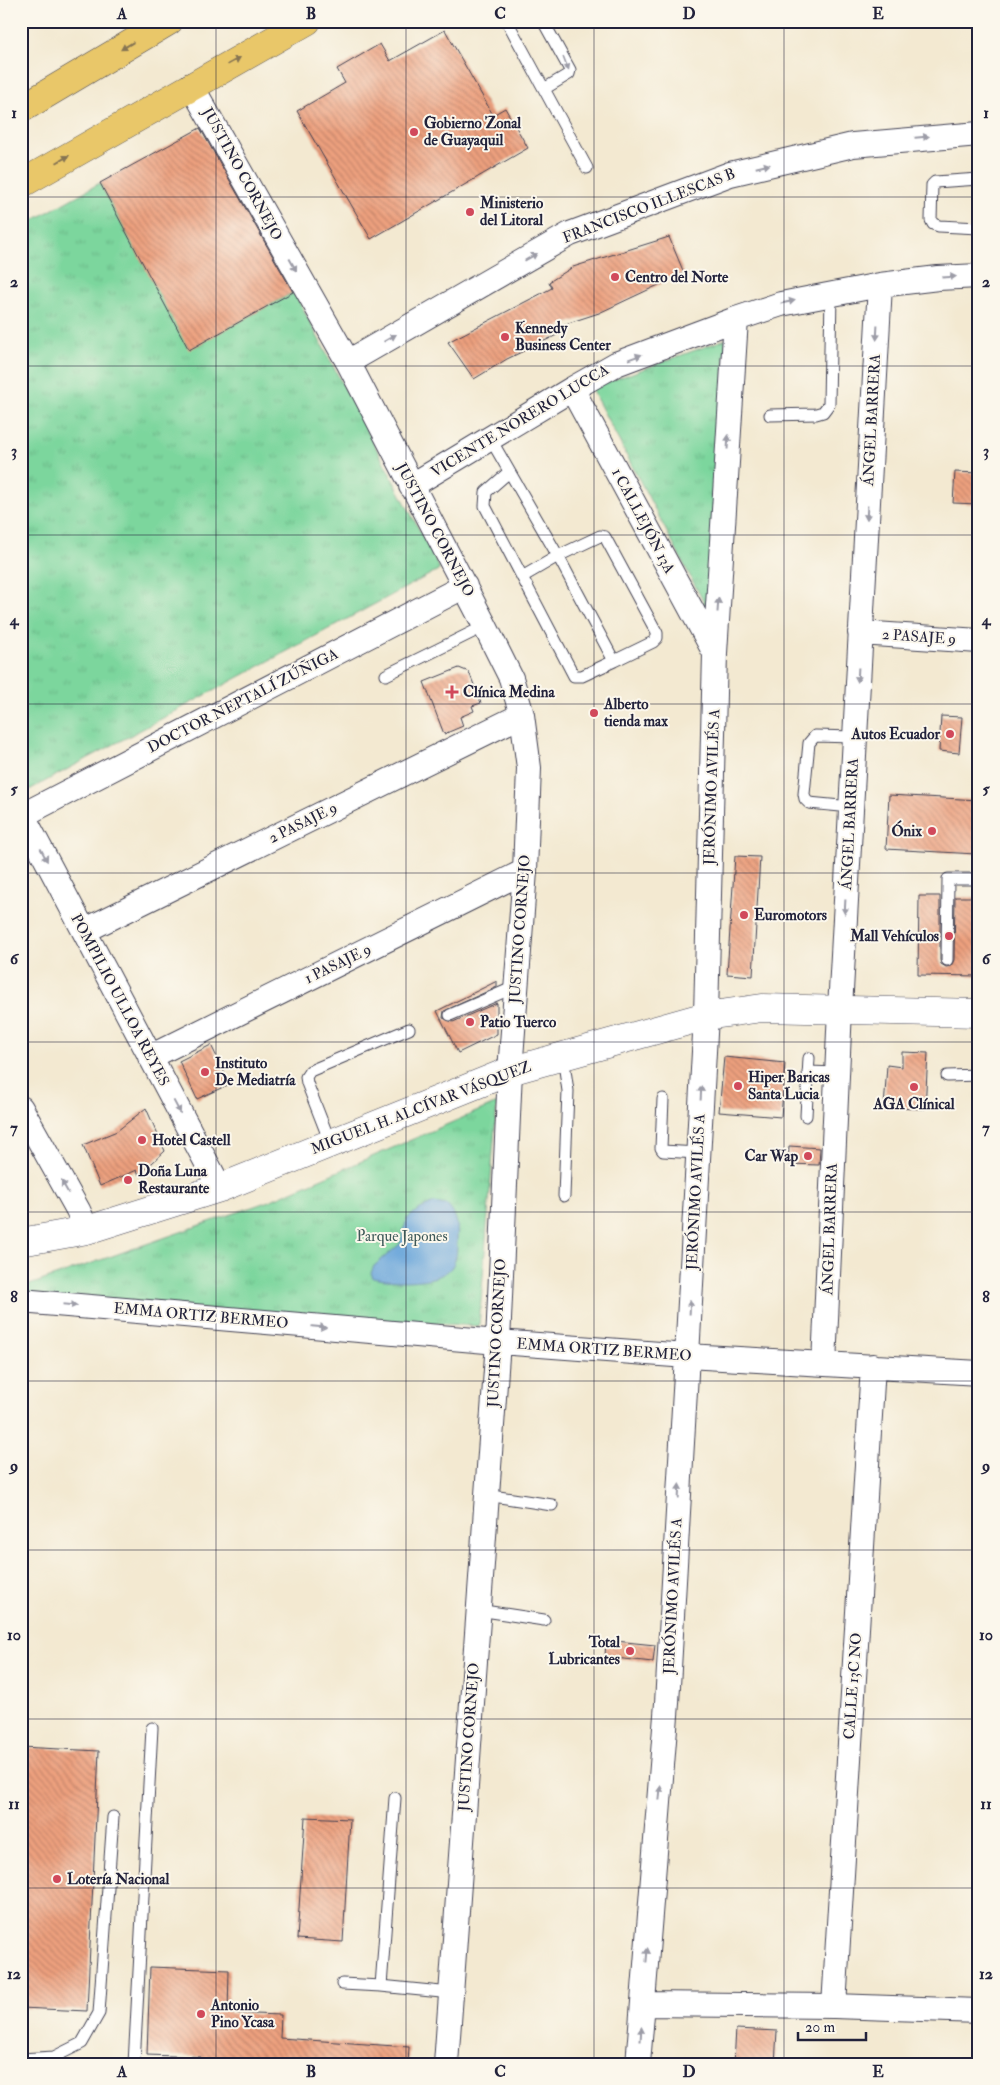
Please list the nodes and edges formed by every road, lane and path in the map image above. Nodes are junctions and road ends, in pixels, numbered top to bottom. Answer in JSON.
{"nodes":[{"id":1,"x":169,"y":21,"type":"edge"},
{"id":2,"x":307,"y":21,"type":"edge"},
{"id":3,"x":507,"y":21,"type":"edge"},
{"id":4,"x":543,"y":21,"type":"edge"},
{"id":5,"x":192,"y":85,"type":"junction"},
{"id":6,"x":544,"y":89,"type":"junction"},
{"id":7,"x":21,"y":108,"type":"edge"},
{"id":8,"x":979,"y":134,"type":"edge"},
{"id":9,"x":587,"y":168,"type":"dead end"},
{"id":10,"x":979,"y":179,"type":"edge"},
{"id":11,"x":21,"y":184,"type":"edge"},
{"id":12,"x":979,"y":228,"type":"edge"},
{"id":13,"x":979,"y":276,"type":"edge"},
{"id":14,"x":880,"y":285,"type":"junction"},
{"id":15,"x":832,"y":294,"type":"junction"},
{"id":16,"x":736,"y":319,"type":"junction"},
{"id":17,"x":348,"y":362,"type":"junction"},
{"id":18,"x":572,"y":388,"type":"junction"},
{"id":19,"x":770,"y":415,"type":"dead end"},
{"id":20,"x":490,"y":438,"type":"junction"},
{"id":21,"x":509,"y":472,"type":"junction"},
{"id":22,"x":411,"y":486,"type":"junction"},
{"id":23,"x":558,"y":556,"type":"junction"},
{"id":24,"x":522,"y":577,"type":"junction"},
{"id":25,"x":465,"y":586,"type":"junction"},
{"id":26,"x":485,"y":626,"type":"junction"},
{"id":27,"x":860,"y":633,"type":"junction"},
{"id":28,"x":979,"y":641,"type":"edge"},
{"id":29,"x":715,"y":653,"type":"junction"},
{"id":30,"x":614,"y":661,"type":"junction"},
{"id":31,"x":386,"y":675,"type":"dead end"},
{"id":32,"x":522,"y":715,"type":"junction"},
{"id":33,"x":854,"y":737,"type":"junction"},
{"id":34,"x":850,"y":807,"type":"junction"},
{"id":35,"x":22,"y":815,"type":"edge"},
{"id":36,"x":525,"y":872,"type":"junction"},
{"id":37,"x":979,"y":879,"type":"edge"},
{"id":38,"x":84,"y":930,"type":"junction"},
{"id":39,"x":947,"y":960,"type":"dead end"},
{"id":40,"x":517,"y":986,"type":"junction"},
{"id":41,"x":840,"y":1009,"type":"junction"},
{"id":42,"x":979,"y":1013,"type":"edge"},
{"id":43,"x":450,"y":1015,"type":"dead end"},
{"id":44,"x":706,"y":1016,"type":"junction"},
{"id":45,"x":409,"y":1029,"type":"dead end"},
{"id":46,"x":563,"y":1056,"type":"junction"},
{"id":47,"x":150,"y":1057,"type":"junction"},
{"id":48,"x":810,"y":1058,"type":"dead end"},
{"id":49,"x":510,"y":1071,"type":"junction"},
{"id":50,"x":808,"y":1072,"type":"junction"},
{"id":51,"x":837,"y":1072,"type":"junction"},
{"id":52,"x":979,"y":1075,"type":"edge"},
{"id":53,"x":947,"y":1076,"type":"dead end"},
{"id":54,"x":663,"y":1099,"type":"dead end"},
{"id":55,"x":21,"y":1108,"type":"edge"},
{"id":56,"x":806,"y":1116,"type":"dead end"},
{"id":57,"x":330,"y":1142,"type":"junction"},
{"id":58,"x":698,"y":1153,"type":"junction"},
{"id":59,"x":220,"y":1188,"type":"junction"},
{"id":60,"x":564,"y":1196,"type":"dead end"},
{"id":61,"x":87,"y":1230,"type":"junction"},
{"id":62,"x":21,"y":1242,"type":"edge"},
{"id":63,"x":21,"y":1301,"type":"edge"},
{"id":64,"x":498,"y":1342,"type":"junction"},
{"id":65,"x":687,"y":1356,"type":"junction"},
{"id":66,"x":824,"y":1364,"type":"junction"},
{"id":67,"x":873,"y":1366,"type":"junction"},
{"id":68,"x":979,"y":1373,"type":"edge"},
{"id":69,"x":486,"y":1495,"type":"junction"},
{"id":70,"x":552,"y":1505,"type":"dead end"},
{"id":71,"x":478,"y":1610,"type":"junction"},
{"id":72,"x":544,"y":1620,"type":"dead end"},
{"id":73,"x":152,"y":1728,"type":"dead end"},
{"id":74,"x":395,"y":1798,"type":"dead end"},
{"id":75,"x":113,"y":1818,"type":"dead end"},
{"id":76,"x":342,"y":1984,"type":"dead end"},
{"id":77,"x":381,"y":1986,"type":"junction"},
{"id":78,"x":451,"y":1993,"type":"junction"},
{"id":79,"x":643,"y":2004,"type":"junction"},
{"id":80,"x":834,"y":2006,"type":"junction"},
{"id":81,"x":979,"y":2011,"type":"edge"},
{"id":82,"x":24,"y":2061,"type":"edge"},
{"id":83,"x":134,"y":2064,"type":"edge"},
{"id":84,"x":446,"y":2064,"type":"edge"},
{"id":85,"x":638,"y":2064,"type":"edge"}],
"edges":[{"from":1,"to":7,"type":"main road","one_way":true},
{"from":5,"to":2,"type":"main road","one_way":true},
{"from":3,"to":6,"type":"lane"},
{"from":4,"to":6,"type":"lane","one_way":true},
{"from":11,"to":5,"type":"main road","one_way":true},
{"from":5,"to":17,"type":"street","name":"JUSTINO CORNEJO","one_way":true},
{"from":6,"to":9,"type":"lane"},
{"from":17,"to":8,"type":"street","name":"FRANCISCO ILLESCAS B","one_way":true},
{"from":10,"to":12,"type":"lane"},
{"from":14,"to":13,"type":"street","name":"VICENTE NORERO LUCCA","one_way":true},
{"from":14,"to":15,"type":"street","name":"VICENTE NORERO LUCCA"},
{"from":14,"to":27,"type":"street","name":"ÁNGEL BARRERA","one_way":true},
{"from":16,"to":15,"type":"street","name":"VICENTE NORERO LUCCA","one_way":true},
{"from":15,"to":19,"type":"lane"},
{"from":18,"to":16,"type":"street","name":"VICENTE NORERO LUCCA","one_way":true},
{"from":29,"to":16,"type":"street","name":"JERÓNIMO AVILÉS A","one_way":true},
{"from":17,"to":22,"type":"street","name":"JUSTINO CORNEJO"},
{"from":18,"to":20,"type":"street","name":"VICENTE NORERO LUCCA"},
{"from":18,"to":29,"type":"street","name":"1 CALLEJÓN 13A"},
{"from":20,"to":21,"type":"lane"},
{"from":20,"to":22,"type":"street","name":"VICENTE NORERO LUCCA"},
{"from":21,"to":23,"type":"lane"},
{"from":21,"to":24,"type":"lane"},
{"from":22,"to":25,"type":"street","name":"JUSTINO CORNEJO"},
{"from":23,"to":24,"type":"lane"},
{"from":23,"to":30,"type":"lane"},
{"from":23,"to":30,"type":"lane"},
{"from":24,"to":30,"type":"lane"},
{"from":25,"to":26,"type":"street","name":"JUSTINO CORNEJO"},
{"from":25,"to":35,"type":"street","name":"DOCTOR NEPTALÍ ZÚÑIGA"},
{"from":26,"to":31,"type":"lane"},
{"from":26,"to":32,"type":"street","name":"JUSTINO CORNEJO"},
{"from":27,"to":28,"type":"street","name":"2 PASAJE 9"},
{"from":27,"to":33,"type":"street","name":"ÁNGEL BARRERA","one_way":true},
{"from":29,"to":44,"type":"street","name":"JERÓNIMO AVILÉS A"},
{"from":32,"to":36,"type":"street","name":"JUSTINO CORNEJO"},
{"from":32,"to":38,"type":"street","name":"2 PASAJE 9"},
{"from":33,"to":34,"type":"street","name":"ÁNGEL BARRERA"},
{"from":33,"to":34,"type":"lane"},
{"from":34,"to":41,"type":"street","name":"ÁNGEL BARRERA","one_way":true},
{"from":35,"to":38,"type":"street","name":"POMPILIO ULLOA REYES","one_way":true},
{"from":36,"to":40,"type":"street","name":"JUSTINO CORNEJO"},
{"from":36,"to":47,"type":"street","name":"1 PASAJE 9"},
{"from":37,"to":39,"type":"lane"},
{"from":38,"to":47,"type":"street","name":"POMPILIO ULLOA REYES"},
{"from":40,"to":43,"type":"lane"},
{"from":40,"to":49,"type":"street","name":"JUSTINO CORNEJO"},
{"from":41,"to":42,"type":"street","name":"MIGUEL H. ALCÍVAR VÁSQUEZ"},
{"from":41,"to":44,"type":"street","name":"MIGUEL H. ALCÍVAR VÁSQUEZ"},
{"from":41,"to":51,"type":"street","name":"ÁNGEL BARRERA"},
{"from":44,"to":46,"type":"street","name":"MIGUEL H. ALCÍVAR VÁSQUEZ"},
{"from":58,"to":44,"type":"street","name":"JERÓNIMO AVILÉS A","one_way":true},
{"from":45,"to":57,"type":"lane"},
{"from":46,"to":49,"type":"street","name":"MIGUEL H. ALCÍVAR VÁSQUEZ"},
{"from":46,"to":60,"type":"lane"},
{"from":47,"to":59,"type":"street","name":"POMPILIO ULLOA REYES","one_way":true},
{"from":48,"to":50,"type":"lane"},
{"from":49,"to":57,"type":"street","name":"MIGUEL H. ALCÍVAR VÁSQUEZ"},
{"from":49,"to":64,"type":"street","name":"JUSTINO CORNEJO"},
{"from":50,"to":51,"type":"lane"},
{"from":50,"to":56,"type":"lane"},
{"from":51,"to":66,"type":"street","name":"ÁNGEL BARRERA"},
{"from":52,"to":53,"type":"lane"},
{"from":54,"to":58,"type":"lane"},
{"from":61,"to":55,"type":"street","one_way":true},
{"from":57,"to":59,"type":"street","name":"MIGUEL H. ALCÍVAR VÁSQUEZ"},
{"from":65,"to":58,"type":"street","name":"JERÓNIMO AVILÉS A","one_way":true},
{"from":59,"to":61,"type":"street","name":"MIGUEL H. ALCÍVAR VÁSQUEZ"},
{"from":61,"to":62,"type":"street","name":"MIGUEL H. ALCÍVAR VÁSQUEZ"},
{"from":63,"to":64,"type":"street","name":"EMMA ORTIZ BERMEO","one_way":true},
{"from":64,"to":65,"type":"street","name":"EMMA ORTIZ BERMEO"},
{"from":64,"to":69,"type":"street","name":"JUSTINO CORNEJO"},
{"from":65,"to":66,"type":"street","name":"EMMA ORTIZ BERMEO"},
{"from":79,"to":65,"type":"street","name":"JERÓNIMO AVILÉS A","one_way":true},
{"from":66,"to":67,"type":"street","name":"EMMA ORTIZ BERMEO"},
{"from":67,"to":68,"type":"street","name":"EMMA ORTIZ BERMEO"},
{"from":67,"to":80,"type":"street","name":"CALLE 13C NO"},
{"from":69,"to":70,"type":"lane"},
{"from":69,"to":71,"type":"street","name":"JUSTINO CORNEJO"},
{"from":71,"to":72,"type":"lane"},
{"from":71,"to":78,"type":"street","name":"JUSTINO CORNEJO"},
{"from":73,"to":83,"type":"lane"},
{"from":74,"to":77,"type":"lane"},
{"from":75,"to":82,"type":"lane"},
{"from":76,"to":77,"type":"lane"},
{"from":77,"to":78,"type":"lane"},
{"from":78,"to":84,"type":"street","name":"JUSTINO CORNEJO"},
{"from":79,"to":80,"type":"street"},
{"from":85,"to":79,"type":"street","name":"JERÓNIMO AVILÉS A","one_way":true},
{"from":80,"to":81,"type":"street"}]}
